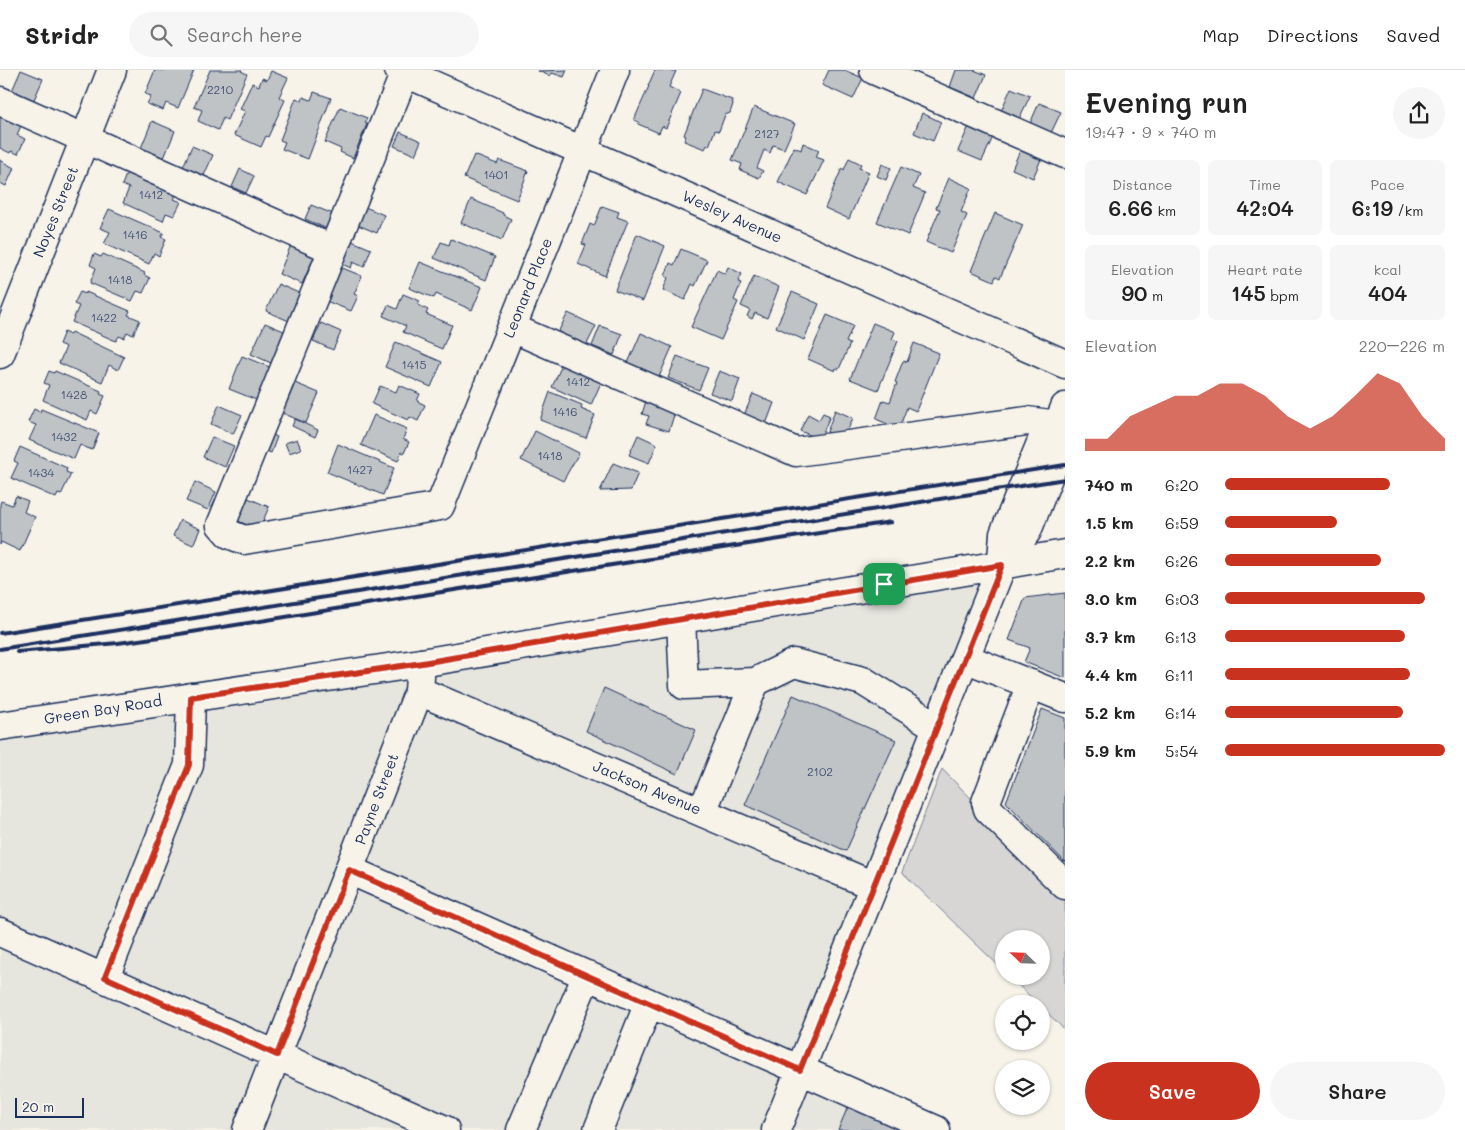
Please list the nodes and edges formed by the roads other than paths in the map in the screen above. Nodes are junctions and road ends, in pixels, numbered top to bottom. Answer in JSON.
{"nodes":[{"id":1,"x":112,"y":70,"type":"edge"},
{"id":2,"x":615,"y":70,"type":"edge"},
{"id":3,"x":874,"y":70,"type":"edge"},
{"id":4,"x":403,"y":71,"type":"edge"},
{"id":5,"x":0,"y":101,"type":"edge"},
{"id":6,"x":85,"y":139,"type":"junction"},
{"id":7,"x":583,"y":151,"type":"junction"},
{"id":8,"x":1065,"y":154,"type":"edge"},
{"id":9,"x":332,"y":249,"type":"junction"},
{"id":10,"x":512,"y":328,"type":"junction"},
{"id":11,"x":0,"y":354,"type":"edge"},
{"id":12,"x":1065,"y":364,"type":"edge"},
{"id":13,"x":1061,"y":416,"type":"edge"},
{"id":14,"x":1065,"y":554,"type":"edge"},
{"id":15,"x":1002,"y":565,"type":"junction"},
{"id":16,"x":681,"y":619,"type":"junction"},
{"id":17,"x":965,"y":658,"type":"junction"},
{"id":18,"x":422,"y":663,"type":"junction"},
{"id":19,"x":756,"y":682,"type":"junction"},
{"id":20,"x":1031,"y":684,"type":"junction"},
{"id":21,"x":419,"y":690,"type":"junction"},
{"id":22,"x":191,"y":697,"type":"junction"},
{"id":23,"x":1065,"y":698,"type":"edge"},
{"id":24,"x":0,"y":726,"type":"edge"},
{"id":25,"x":937,"y":727,"type":"junction"},
{"id":26,"x":702,"y":812,"type":"junction"},
{"id":27,"x":349,"y":870,"type":"junction"},
{"id":28,"x":1065,"y":885,"type":"edge"},
{"id":29,"x":874,"y":886,"type":"junction"},
{"id":30,"x":0,"y":932,"type":"edge"},
{"id":31,"x":587,"y":975,"type":"junction"},
{"id":32,"x":105,"y":977,"type":"junction"},
{"id":33,"x":649,"y":1003,"type":"junction"},
{"id":34,"x":277,"y":1055,"type":"junction"},
{"id":35,"x":800,"y":1070,"type":"junction"},
{"id":36,"x":247,"y":1130,"type":"edge"},
{"id":37,"x":445,"y":1130,"type":"edge"},
{"id":38,"x":521,"y":1130,"type":"edge"},
{"id":39,"x":598,"y":1130,"type":"edge"},
{"id":40,"x":776,"y":1130,"type":"edge"},
{"id":41,"x":936,"y":1130,"type":"edge"}],
"edges":[{"from":1,"to":6,"type":"street","name":"Noyes Street"},
{"from":2,"to":7,"type":"street","name":"Leonard Place"},
{"from":3,"to":8,"type":"street"},
{"from":4,"to":7,"type":"street","name":"Wesley Avenue"},
{"from":4,"to":9,"type":"street"},
{"from":5,"to":6,"type":"street"},
{"from":6,"to":9,"type":"street"},
{"from":6,"to":11,"type":"street","name":"Noyes Street"},
{"from":7,"to":10,"type":"street","name":"Leonard Place"},
{"from":7,"to":12,"type":"street","name":"Wesley Avenue"},
{"from":9,"to":10,"type":"street","name":"Leonard Place"},
{"from":10,"to":13,"type":"street"},
{"from":13,"to":15,"type":"street"},
{"from":14,"to":15,"type":"street","name":"Green Bay Road"},
{"from":15,"to":16,"type":"street","name":"Green Bay Road"},
{"from":15,"to":17,"type":"street"},
{"from":16,"to":18,"type":"street","name":"Green Bay Road"},
{"from":16,"to":19,"type":"street"},
{"from":17,"to":20,"type":"street"},
{"from":17,"to":25,"type":"street"},
{"from":18,"to":21,"type":"street","name":"Payne Street"},
{"from":18,"to":22,"type":"street","name":"Green Bay Road"},
{"from":19,"to":25,"type":"street"},
{"from":19,"to":26,"type":"street"},
{"from":20,"to":23,"type":"street"},
{"from":20,"to":28,"type":"street"},
{"from":21,"to":26,"type":"street","name":"Jackson Avenue"},
{"from":21,"to":27,"type":"street","name":"Payne Street"},
{"from":22,"to":24,"type":"street","name":"Green Bay Road"},
{"from":22,"to":32,"type":"street"},
{"from":25,"to":29,"type":"street"},
{"from":26,"to":29,"type":"street","name":"Jackson Avenue"},
{"from":27,"to":31,"type":"street"},
{"from":27,"to":34,"type":"street","name":"Payne Street"},
{"from":29,"to":35,"type":"street"},
{"from":30,"to":32,"type":"street"},
{"from":31,"to":33,"type":"street"},
{"from":31,"to":38,"type":"street"},
{"from":32,"to":34,"type":"street"},
{"from":33,"to":35,"type":"street"},
{"from":33,"to":39,"type":"street"},
{"from":34,"to":36,"type":"street","name":"Payne Street"},
{"from":34,"to":37,"type":"street"},
{"from":35,"to":40,"type":"street"},
{"from":35,"to":41,"type":"street"}]}
